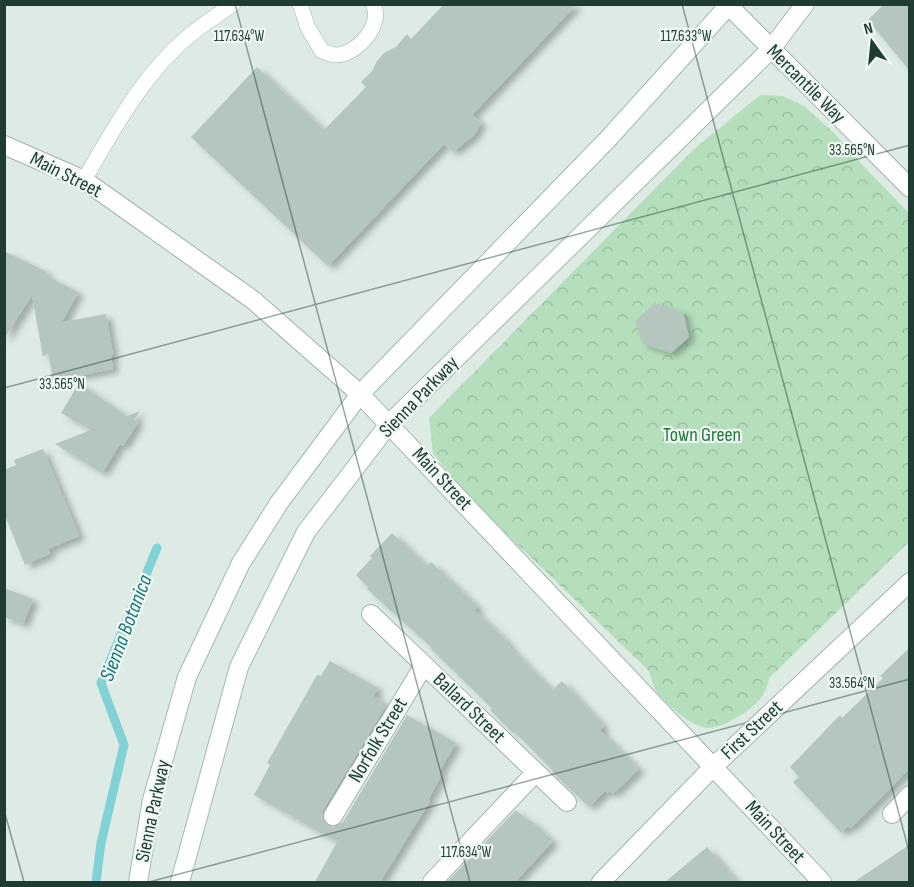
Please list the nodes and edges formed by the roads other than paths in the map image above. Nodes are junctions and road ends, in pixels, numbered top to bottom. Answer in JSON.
{"nodes":[{"id":1,"x":233,"y":4,"type":"edge"},
{"id":2,"x":300,"y":4,"type":"edge"},
{"id":3,"x":373,"y":4,"type":"edge"},
{"id":4,"x":805,"y":4,"type":"edge"},
{"id":5,"x":730,"y":5,"type":"edge"},
{"id":6,"x":771,"y":49,"type":"junction"},
{"id":7,"x":4,"y":145,"type":"edge"},
{"id":8,"x":84,"y":180,"type":"junction"},
{"id":9,"x":909,"y":188,"type":"edge"},
{"id":10,"x":360,"y":394,"type":"junction"},
{"id":11,"x":389,"y":424,"type":"junction"},
{"id":12,"x":909,"y":582,"type":"edge"},
{"id":13,"x":371,"y":614,"type":"dead end"},
{"id":14,"x":424,"y":665,"type":"junction"},
{"id":15,"x":714,"y":766,"type":"junction"},
{"id":16,"x":536,"y":772,"type":"junction"},
{"id":17,"x":909,"y":795,"type":"edge"},
{"id":18,"x":567,"y":801,"type":"dead end"},
{"id":19,"x":892,"y":814,"type":"dead end"},
{"id":20,"x":333,"y":816,"type":"dead end"},
{"id":21,"x":138,"y":882,"type":"edge"},
{"id":22,"x":180,"y":882,"type":"edge"},
{"id":23,"x":432,"y":882,"type":"edge"},
{"id":24,"x":601,"y":882,"type":"edge"},
{"id":25,"x":822,"y":882,"type":"edge"}],
"edges":[{"from":1,"to":8,"type":"lane"},
{"from":2,"to":3,"type":"lane"},
{"from":4,"to":6,"type":"street","name":"Sienna Parkway"},
{"from":5,"to":6,"type":"street","name":"Mercantile Way"},
{"from":5,"to":10,"type":"street","name":"Sienna Parkway"},
{"from":6,"to":9,"type":"street","name":"Mercantile Way"},
{"from":6,"to":11,"type":"street","name":"Sienna Parkway"},
{"from":7,"to":8,"type":"street","name":"Main Street"},
{"from":8,"to":10,"type":"street","name":"Main Street"},
{"from":10,"to":11,"type":"street","name":"Main Street"},
{"from":10,"to":21,"type":"street","name":"Sienna Parkway"},
{"from":11,"to":15,"type":"street","name":"Main Street"},
{"from":11,"to":22,"type":"street","name":"Sienna Parkway"},
{"from":12,"to":15,"type":"street","name":"First Street"},
{"from":13,"to":14,"type":"street","name":"Ballard Street"},
{"from":14,"to":16,"type":"street","name":"Ballard Street"},
{"from":14,"to":20,"type":"street","name":"Norfolk Street"},
{"from":15,"to":24,"type":"street","name":"First Street"},
{"from":15,"to":25,"type":"street","name":"Main Street"},
{"from":16,"to":18,"type":"street","name":"Ballard Street"},
{"from":16,"to":23,"type":"street"},
{"from":17,"to":19,"type":"street"}]}
